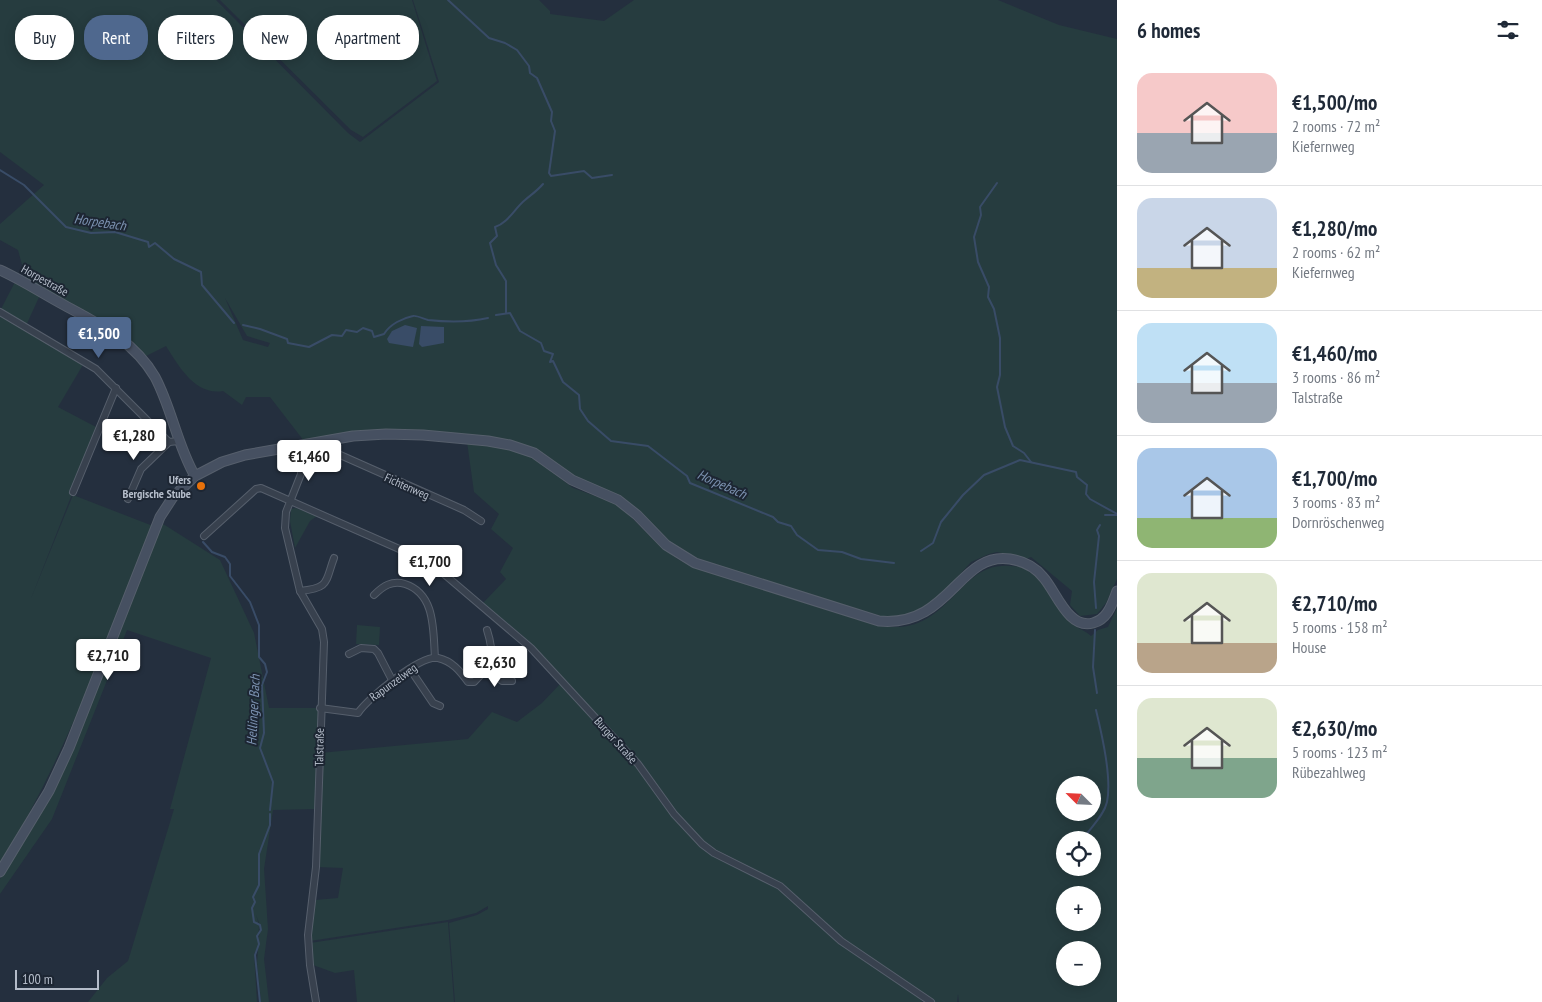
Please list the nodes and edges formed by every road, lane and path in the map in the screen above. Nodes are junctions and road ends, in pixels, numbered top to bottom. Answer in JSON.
{"nodes":[{"id":1,"x":0,"y":270,"type":"edge"},
{"id":2,"x":0,"y":312,"type":"edge"},
{"id":3,"x":116,"y":388,"type":"junction"},
{"id":4,"x":179,"y":441,"type":"junction"},
{"id":5,"x":169,"y":442,"type":"junction"},
{"id":6,"x":300,"y":444,"type":"junction"},
{"id":7,"x":302,"y":458,"type":"junction"},
{"id":8,"x":195,"y":476,"type":"junction"},
{"id":9,"x":73,"y":492,"type":"dead end"},
{"id":10,"x":128,"y":498,"type":"dead end"},
{"id":11,"x":290,"y":500,"type":"junction"},
{"id":12,"x":481,"y":522,"type":"dead end"},
{"id":13,"x":204,"y":536,"type":"dead end"},
{"id":14,"x":334,"y":558,"type":"dead end"},
{"id":15,"x":300,"y":591,"type":"junction"},
{"id":16,"x":1117,"y":591,"type":"edge"},
{"id":17,"x":374,"y":595,"type":"dead end"},
{"id":18,"x":487,"y":630,"type":"dead end"},
{"id":19,"x":350,"y":654,"type":"dead end"},
{"id":20,"x":435,"y":658,"type":"junction"},
{"id":21,"x":410,"y":669,"type":"junction"},
{"id":22,"x":487,"y":669,"type":"junction"},
{"id":23,"x":392,"y":680,"type":"junction"},
{"id":24,"x":512,"y":681,"type":"dead end"},
{"id":25,"x":440,"y":706,"type":"dead end"},
{"id":26,"x":320,"y":708,"type":"junction"},
{"id":27,"x":0,"y":872,"type":"edge"},
{"id":28,"x":930,"y":1001,"type":"edge"},
{"id":29,"x":316,"y":1002,"type":"edge"}],
"edges":[{"from":1,"to":4,"type":"street","name":"Horpestraße"},
{"from":2,"to":3,"type":"street"},
{"from":3,"to":5,"type":"street"},
{"from":3,"to":9,"type":"street"},
{"from":4,"to":5,"type":"street"},
{"from":4,"to":8,"type":"street","name":"Horpestraße"},
{"from":5,"to":10,"type":"street"},
{"from":6,"to":7,"type":"street","name":"Talstraße"},
{"from":6,"to":8,"type":"street"},
{"from":6,"to":16,"type":"street"},
{"from":7,"to":11,"type":"street","name":"Talstraße"},
{"from":7,"to":12,"type":"street","name":"Fichtenweg"},
{"from":8,"to":27,"type":"street"},
{"from":11,"to":13,"type":"street"},
{"from":11,"to":15,"type":"street","name":"Talstraße"},
{"from":11,"to":28,"type":"street","name":"Burger Straße"},
{"from":14,"to":15,"type":"street"},
{"from":15,"to":26,"type":"street","name":"Talstraße"},
{"from":17,"to":20,"type":"street"},
{"from":18,"to":22,"type":"street"},
{"from":19,"to":23,"type":"street"},
{"from":20,"to":21,"type":"street","name":"Rapunzelweg"},
{"from":20,"to":22,"type":"street"},
{"from":21,"to":23,"type":"street","name":"Rapunzelweg"},
{"from":21,"to":25,"type":"street"},
{"from":22,"to":24,"type":"street"},
{"from":23,"to":26,"type":"street","name":"Rapunzelweg"},
{"from":26,"to":29,"type":"street","name":"Talstraße"}]}
